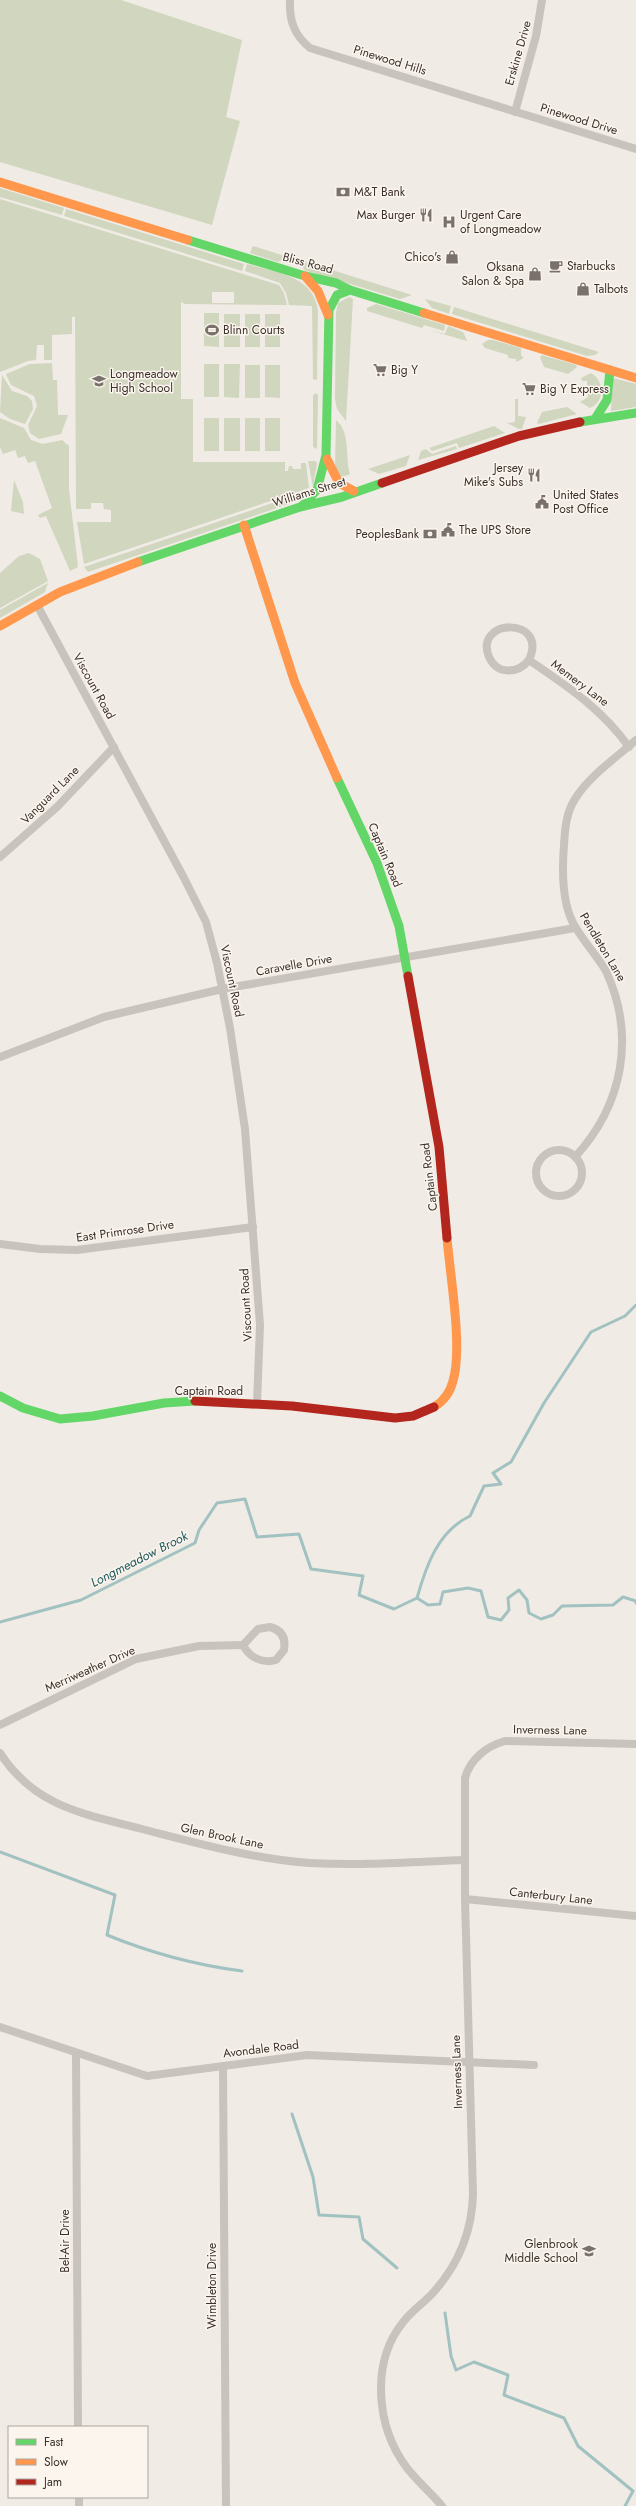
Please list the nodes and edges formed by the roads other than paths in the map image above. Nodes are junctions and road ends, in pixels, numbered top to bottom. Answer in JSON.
{"nodes":[{"id":1,"x":290,"y":0,"type":"edge"},
{"id":2,"x":542,"y":0,"type":"edge"},
{"id":3,"x":515,"y":112,"type":"junction"},
{"id":4,"x":636,"y":149,"type":"edge"},
{"id":5,"x":0,"y":182,"type":"edge"},
{"id":6,"x":305,"y":276,"type":"junction"},
{"id":7,"x":350,"y":290,"type":"junction"},
{"id":8,"x":328,"y":315,"type":"junction"},
{"id":9,"x":610,"y":370,"type":"junction"},
{"id":10,"x":636,"y":378,"type":"edge"},
{"id":11,"x":636,"y":413,"type":"edge"},
{"id":12,"x":595,"y":419,"type":"junction"},
{"id":13,"x":326,"y":455,"type":"junction"},
{"id":14,"x":354,"y":491,"type":"junction"},
{"id":15,"x":300,"y":507,"type":"junction"},
{"id":16,"x":244,"y":525,"type":"junction"},
{"id":17,"x":36,"y":605,"type":"junction"},
{"id":18,"x":0,"y":626,"type":"edge"},
{"id":19,"x":529,"y":660,"type":"junction"},
{"id":20,"x":636,"y":740,"type":"edge"},
{"id":21,"x":114,"y":747,"type":"junction"},
{"id":22,"x":629,"y":747,"type":"junction"},
{"id":23,"x":0,"y":858,"type":"edge"},
{"id":24,"x":575,"y":928,"type":"junction"},
{"id":25,"x":406,"y":957,"type":"junction"},
{"id":26,"x":222,"y":989,"type":"junction"},
{"id":27,"x":0,"y":1057,"type":"edge"},
{"id":28,"x":575,"y":1157,"type":"junction"},
{"id":29,"x":254,"y":1228,"type":"junction"},
{"id":30,"x":0,"y":1244,"type":"edge"},
{"id":31,"x":0,"y":1396,"type":"edge"},
{"id":32,"x":257,"y":1403,"type":"junction"},
{"id":33,"x":243,"y":1645,"type":"junction"},
{"id":34,"x":0,"y":1726,"type":"edge"},
{"id":35,"x":636,"y":1744,"type":"edge"},
{"id":36,"x":0,"y":1753,"type":"edge"},
{"id":37,"x":464,"y":1860,"type":"junction"},
{"id":38,"x":465,"y":1899,"type":"junction"},
{"id":39,"x":636,"y":1916,"type":"edge"},
{"id":40,"x":0,"y":2027,"type":"edge"},
{"id":41,"x":76,"y":2054,"type":"junction"},
{"id":42,"x":468,"y":2062,"type":"junction"},
{"id":43,"x":534,"y":2065,"type":"dead end"},
{"id":44,"x":223,"y":2066,"type":"junction"},
{"id":45,"x":78,"y":2426,"type":"edge"},
{"id":46,"x":226,"y":2506,"type":"edge"},
{"id":47,"x":441,"y":2506,"type":"edge"}],
"edges":[{"from":1,"to":3,"type":"street","name":"Pinewood Hills"},
{"from":2,"to":3,"type":"street","name":"Erskine Drive"},
{"from":3,"to":4,"type":"street","name":"Pinewood Drive"},
{"from":5,"to":6,"type":"main road","name":"Bliss Road"},
{"from":6,"to":7,"type":"main road","name":"Bliss Road"},
{"from":6,"to":8,"type":"main road"},
{"from":7,"to":8,"type":"main road"},
{"from":7,"to":9,"type":"main road","name":"Bliss Road"},
{"from":8,"to":13,"type":"main road"},
{"from":9,"to":10,"type":"main road","name":"Bliss Road"},
{"from":9,"to":12,"type":"main road"},
{"from":11,"to":12,"type":"main road","name":"Williams Street"},
{"from":12,"to":14,"type":"main road","name":"Williams Street"},
{"from":13,"to":14,"type":"main road"},
{"from":13,"to":15,"type":"main road"},
{"from":14,"to":15,"type":"main road","name":"Williams Street"},
{"from":15,"to":16,"type":"main road","name":"Williams Street"},
{"from":16,"to":17,"type":"main road","name":"Williams Street"},
{"from":16,"to":25,"type":"main road","name":"Captain Road"},
{"from":17,"to":18,"type":"main road","name":"Williams Street"},
{"from":17,"to":21,"type":"street","name":"Viscount Road"},
{"from":19,"to":19,"type":"street"},
{"from":19,"to":22,"type":"street","name":"Memery Lane"},
{"from":20,"to":22,"type":"street","name":"Pendleton Lane"},
{"from":21,"to":23,"type":"street","name":"Vanguard Lane"},
{"from":21,"to":26,"type":"street","name":"Viscount Road"},
{"from":22,"to":24,"type":"street","name":"Pendleton Lane"},
{"from":24,"to":25,"type":"street","name":"Caravelle Drive"},
{"from":24,"to":28,"type":"street","name":"Pendleton Lane"},
{"from":25,"to":26,"type":"street","name":"Caravelle Drive"},
{"from":25,"to":32,"type":"main road","name":"Captain Road"},
{"from":26,"to":27,"type":"street","name":"Caravelle Drive"},
{"from":26,"to":29,"type":"street","name":"Viscount Road"},
{"from":28,"to":28,"type":"street"},
{"from":29,"to":30,"type":"street","name":"East Primrose Drive"},
{"from":29,"to":32,"type":"street","name":"Viscount Road"},
{"from":31,"to":32,"type":"main road","name":"Captain Road"},
{"from":33,"to":33,"type":"street"},
{"from":33,"to":34,"type":"street","name":"Merriweather Drive"},
{"from":35,"to":37,"type":"street","name":"Inverness Lane"},
{"from":36,"to":37,"type":"street","name":"Glen Brook Lane"},
{"from":37,"to":38,"type":"street","name":"Inverness Lane"},
{"from":38,"to":39,"type":"street","name":"Canterbury Lane"},
{"from":38,"to":42,"type":"street","name":"Inverness Lane"},
{"from":40,"to":41,"type":"street","name":"Avondale Road"},
{"from":41,"to":44,"type":"street","name":"Avondale Road"},
{"from":41,"to":45,"type":"street","name":"Bel-Air Drive"},
{"from":42,"to":43,"type":"street","name":"Avondale Road"},
{"from":42,"to":44,"type":"street","name":"Avondale Road"},
{"from":42,"to":47,"type":"street","name":"Inverness Lane"},
{"from":44,"to":46,"type":"street","name":"Wimbleton Drive"}]}
